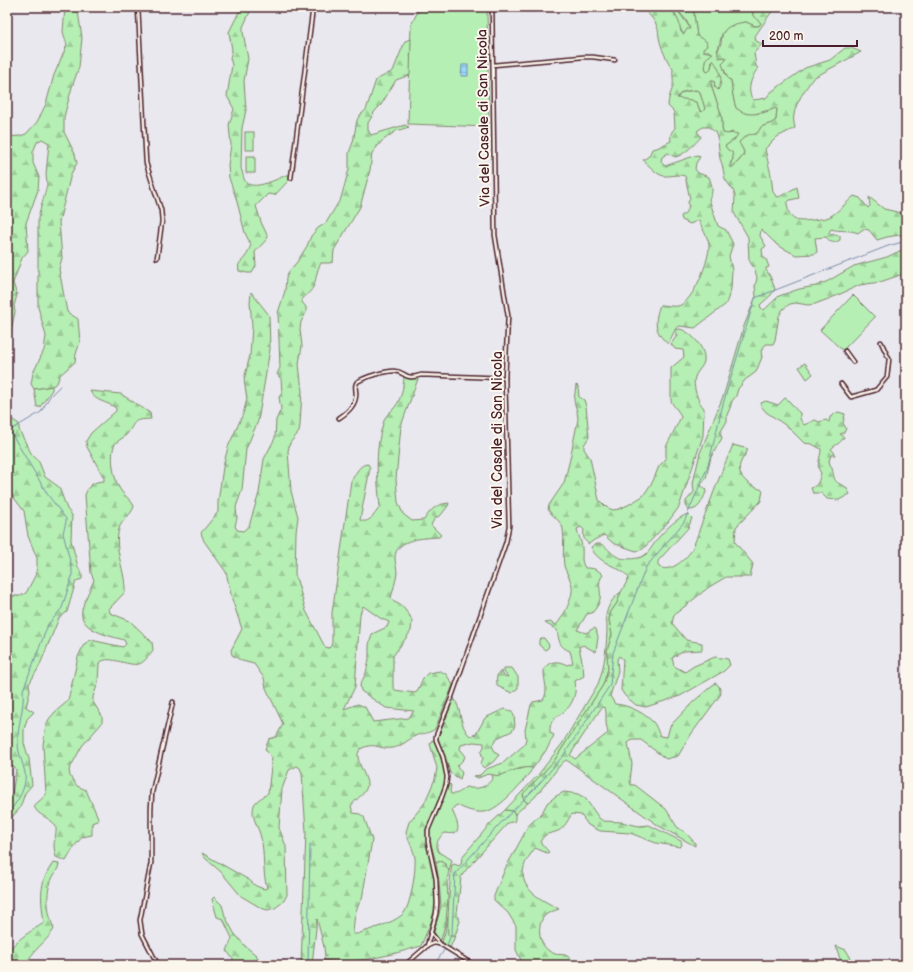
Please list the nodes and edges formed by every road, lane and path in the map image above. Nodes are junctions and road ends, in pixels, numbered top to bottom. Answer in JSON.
{"nodes":[{"id":1,"x":138,"y":7,"type":"edge"},
{"id":2,"x":313,"y":7,"type":"edge"},
{"id":3,"x":492,"y":7,"type":"edge"},
{"id":4,"x":615,"y":60,"type":"dead end"},
{"id":5,"x":493,"y":65,"type":"junction"},
{"id":6,"x":291,"y":178,"type":"dead end"},
{"id":7,"x":157,"y":258,"type":"dead end"},
{"id":8,"x":881,"y":342,"type":"dead end"},
{"id":9,"x":845,"y":351,"type":"dead end"},
{"id":10,"x":853,"y":362,"type":"dead end"},
{"id":11,"x":505,"y":378,"type":"junction"},
{"id":12,"x":841,"y":384,"type":"dead end"},
{"id":13,"x":339,"y":418,"type":"dead end"},
{"id":14,"x":173,"y":702,"type":"dead end"},
{"id":15,"x":431,"y":933,"type":"junction"},
{"id":16,"x":440,"y":944,"type":"junction"},
{"id":17,"x":427,"y":946,"type":"junction"},
{"id":18,"x":158,"y":965,"type":"edge"},
{"id":19,"x":406,"y":965,"type":"edge"},
{"id":20,"x":474,"y":965,"type":"edge"}],
"edges":[{"from":1,"to":7,"type":"street"},
{"from":2,"to":6,"type":"street"},
{"from":3,"to":5,"type":"street","name":"Via del Casale di San Nicola"},
{"from":4,"to":5,"type":"street"},
{"from":5,"to":11,"type":"street","name":"Via del Casale di San Nicola"},
{"from":8,"to":12,"type":"street"},
{"from":9,"to":10,"type":"street"},
{"from":11,"to":13,"type":"street"},
{"from":11,"to":15,"type":"street","name":"Via del Casale di San Nicola"},
{"from":14,"to":18,"type":"street"},
{"from":15,"to":16,"type":"street"},
{"from":15,"to":17,"type":"street","name":"Via del Casale di San Nicola"},
{"from":16,"to":17,"type":"street"},
{"from":16,"to":20,"type":"street"},
{"from":17,"to":19,"type":"street"}]}
